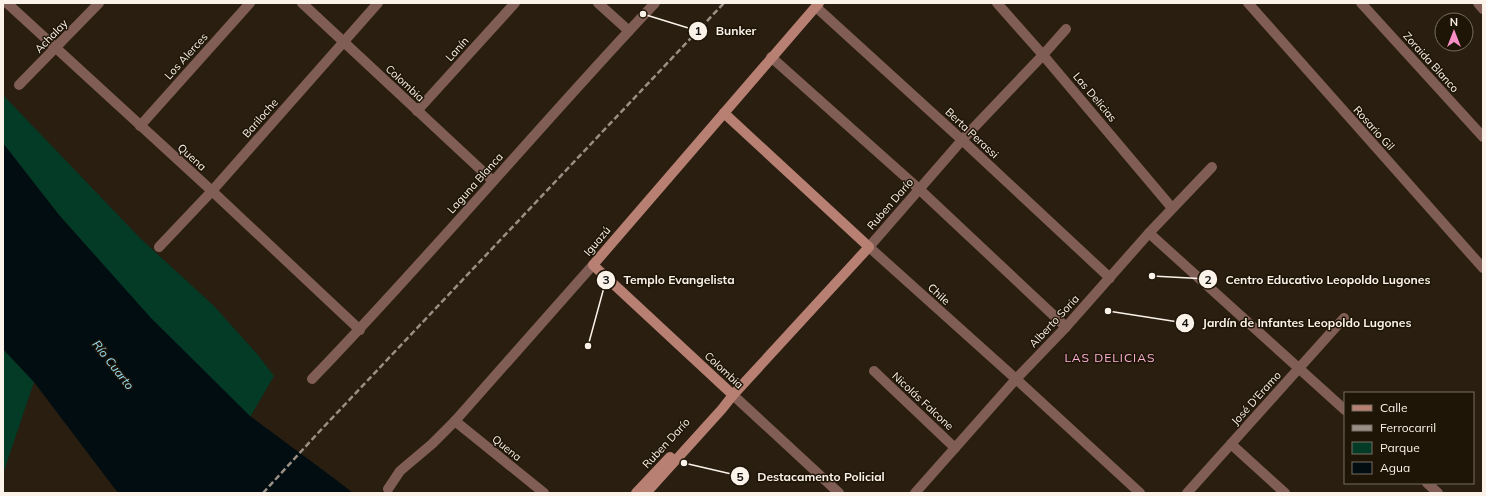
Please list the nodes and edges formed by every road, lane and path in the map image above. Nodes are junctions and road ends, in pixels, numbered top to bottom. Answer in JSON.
{"nodes":[{"id":1,"x":7,"y":3,"type":"edge"},
{"id":2,"x":99,"y":3,"type":"edge"},
{"id":3,"x":250,"y":3,"type":"edge"},
{"id":4,"x":302,"y":3,"type":"edge"},
{"id":5,"x":378,"y":3,"type":"edge"},
{"id":6,"x":515,"y":3,"type":"edge"},
{"id":7,"x":598,"y":3,"type":"edge"},
{"id":8,"x":655,"y":3,"type":"edge"},
{"id":9,"x":997,"y":3,"type":"edge"},
{"id":10,"x":1248,"y":3,"type":"edge"},
{"id":11,"x":1361,"y":3,"type":"edge"},
{"id":12,"x":1478,"y":3,"type":"edge"},
{"id":13,"x":817,"y":5,"type":"edge"},
{"id":14,"x":1483,"y":9,"type":"edge"},
{"id":15,"x":1066,"y":29,"type":"dead end"},
{"id":16,"x":629,"y":31,"type":"junction"},
{"id":17,"x":343,"y":42,"type":"junction"},
{"id":18,"x":56,"y":48,"type":"junction"},
{"id":19,"x":1043,"y":55,"type":"junction"},
{"id":20,"x":771,"y":58,"type":"junction"},
{"id":21,"x":19,"y":85,"type":"dead end"},
{"id":22,"x":417,"y":111,"type":"junction"},
{"id":23,"x":724,"y":113,"type":"junction"},
{"id":24,"x":140,"y":126,"type":"junction"},
{"id":25,"x":1483,"y":137,"type":"edge"},
{"id":26,"x":962,"y":140,"type":"junction"},
{"id":27,"x":1212,"y":167,"type":"dead end"},
{"id":28,"x":493,"y":181,"type":"junction"},
{"id":29,"x":919,"y":189,"type":"junction"},
{"id":30,"x":212,"y":191,"type":"junction"},
{"id":31,"x":1172,"y":208,"type":"junction"},
{"id":32,"x":1149,"y":233,"type":"junction"},
{"id":33,"x":159,"y":247,"type":"dead end"},
{"id":34,"x":868,"y":247,"type":"junction"},
{"id":35,"x":593,"y":265,"type":"junction"},
{"id":36,"x":1483,"y":268,"type":"edge"},
{"id":37,"x":1110,"y":278,"type":"junction"},
{"id":38,"x":1344,"y":318,"type":"dead end"},
{"id":39,"x":1066,"y":327,"type":"junction"},
{"id":40,"x":360,"y":330,"type":"junction"},
{"id":41,"x":1298,"y":369,"type":"junction"},
{"id":42,"x":874,"y":371,"type":"dead end"},
{"id":43,"x":312,"y":379,"type":"dead end"},
{"id":44,"x":1016,"y":379,"type":"junction"},
{"id":45,"x":732,"y":395,"type":"junction"},
{"id":46,"x":1344,"y":409,"type":"edge"},
{"id":47,"x":455,"y":421,"type":"junction"},
{"id":48,"x":1231,"y":444,"type":"junction"},
{"id":49,"x":955,"y":448,"type":"junction"},
{"id":50,"x":1428,"y":484,"type":"edge"},
{"id":51,"x":388,"y":489,"type":"dead end"},
{"id":52,"x":544,"y":493,"type":"edge"},
{"id":53,"x":636,"y":493,"type":"edge"},
{"id":54,"x":646,"y":493,"type":"edge"},
{"id":55,"x":839,"y":493,"type":"edge"},
{"id":56,"x":915,"y":493,"type":"edge"},
{"id":57,"x":1140,"y":493,"type":"edge"},
{"id":58,"x":1187,"y":493,"type":"edge"},
{"id":59,"x":1285,"y":493,"type":"edge"},
{"id":60,"x":1438,"y":493,"type":"edge"}],
"edges":[{"from":1,"to":18,"type":"street","name":"Quena"},
{"from":2,"to":18,"type":"street","name":"Achalay"},
{"from":3,"to":24,"type":"street","name":"Los Alerces"},
{"from":4,"to":17,"type":"street","name":"Colombia"},
{"from":5,"to":17,"type":"street","name":"Bariloche"},
{"from":6,"to":22,"type":"street","name":"Lanín"},
{"from":7,"to":16,"type":"street"},
{"from":8,"to":16,"type":"street","name":"Laguna Blanca"},
{"from":9,"to":19,"type":"street","name":"Las Delicias"},
{"from":10,"to":36,"type":"street","name":"Rosario Gil"},
{"from":11,"to":25,"type":"street","name":"Zoraida Blanco"},
{"from":12,"to":14,"type":"street"},
{"from":13,"to":20,"type":"main road","name":"Iguazú"},
{"from":13,"to":26,"type":"street","name":"Berta Perassi"},
{"from":15,"to":19,"type":"street","name":"Ruben Darío"},
{"from":16,"to":28,"type":"street","name":"Laguna Blanca"},
{"from":17,"to":22,"type":"street","name":"Colombia"},
{"from":17,"to":30,"type":"street","name":"Bariloche"},
{"from":18,"to":21,"type":"street","name":"Achalay"},
{"from":18,"to":24,"type":"street","name":"Quena"},
{"from":19,"to":26,"type":"street","name":"Ruben Darío"},
{"from":19,"to":31,"type":"street","name":"Las Delicias"},
{"from":20,"to":23,"type":"main road","name":"Iguazú"},
{"from":20,"to":29,"type":"street"},
{"from":22,"to":28,"type":"street","name":"Colombia"},
{"from":23,"to":34,"type":"main road","name":"Chile"},
{"from":23,"to":35,"type":"main road","name":"Iguazú"},
{"from":24,"to":30,"type":"street","name":"Quena"},
{"from":26,"to":29,"type":"street","name":"Ruben Darío"},
{"from":26,"to":37,"type":"street","name":"Berta Perassi"},
{"from":27,"to":31,"type":"street","name":"Alberto Soria"},
{"from":28,"to":40,"type":"street","name":"Laguna Blanca"},
{"from":29,"to":34,"type":"street","name":"Ruben Darío"},
{"from":29,"to":39,"type":"street"},
{"from":30,"to":33,"type":"street","name":"Bariloche"},
{"from":30,"to":40,"type":"street","name":"Quena"},
{"from":31,"to":32,"type":"street","name":"Alberto Soria"},
{"from":32,"to":37,"type":"street","name":"Alberto Soria"},
{"from":32,"to":41,"type":"street"},
{"from":34,"to":44,"type":"street","name":"Chile"},
{"from":34,"to":45,"type":"main road","name":"Ruben Darío"},
{"from":35,"to":45,"type":"main road","name":"Colombia"},
{"from":35,"to":47,"type":"street","name":"Iguazú"},
{"from":37,"to":39,"type":"street","name":"Alberto Soria"},
{"from":38,"to":41,"type":"street","name":"José D'Eramo"},
{"from":39,"to":44,"type":"street","name":"Alberto Soria"},
{"from":40,"to":43,"type":"street","name":"Laguna Blanca"},
{"from":41,"to":46,"type":"street"},
{"from":41,"to":48,"type":"street","name":"José D'Eramo"},
{"from":42,"to":49,"type":"street","name":"Nicolás Falcone"},
{"from":44,"to":49,"type":"street","name":"Alberto Soria"},
{"from":44,"to":57,"type":"street","name":"Chile"},
{"from":45,"to":53,"type":"main road","name":"Ruben Darío"},
{"from":45,"to":54,"type":"main road","name":"Ruben Darío"},
{"from":45,"to":55,"type":"street","name":"Colombia"},
{"from":47,"to":51,"type":"street","name":"Iguazú"},
{"from":47,"to":52,"type":"street","name":"Quena"},
{"from":48,"to":58,"type":"street","name":"José D'Eramo"},
{"from":48,"to":59,"type":"street"},
{"from":49,"to":56,"type":"street","name":"Alberto Soria"},
{"from":50,"to":60,"type":"street"}]}
